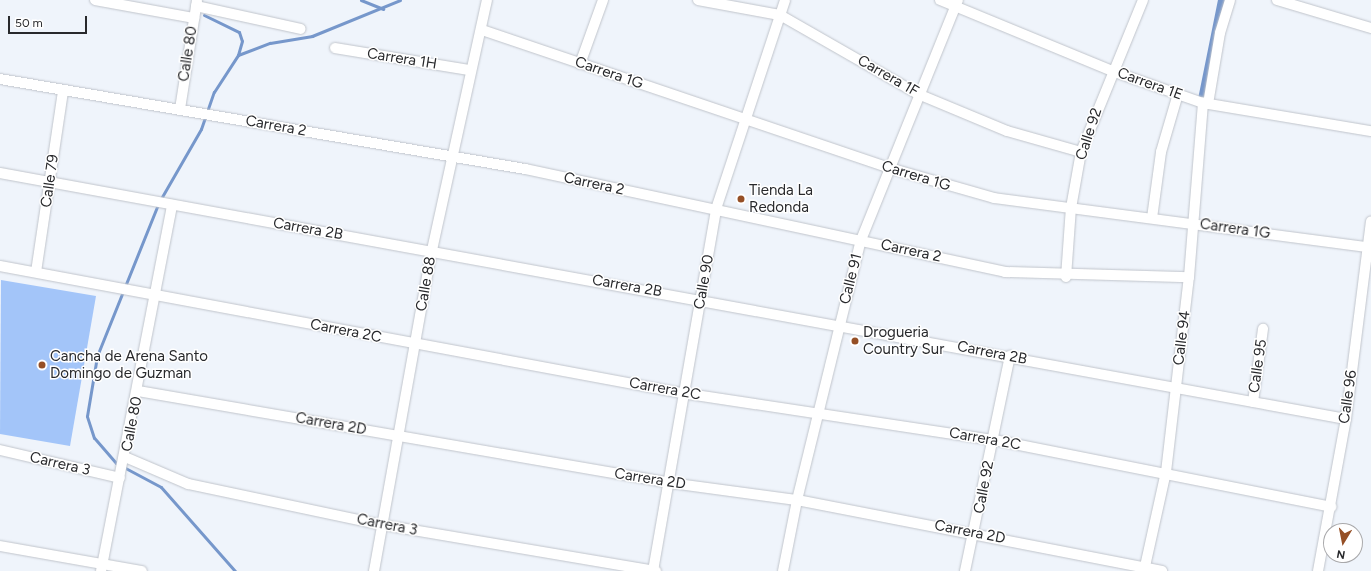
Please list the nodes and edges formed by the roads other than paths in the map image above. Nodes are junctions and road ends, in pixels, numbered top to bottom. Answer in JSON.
{"nodes":[{"id":1,"x":95,"y":0,"type":"edge"},
{"id":2,"x":488,"y":0,"type":"edge"},
{"id":3,"x":603,"y":0,"type":"edge"},
{"id":4,"x":698,"y":0,"type":"edge"},
{"id":5,"x":785,"y":0,"type":"edge"},
{"id":6,"x":940,"y":0,"type":"edge"},
{"id":7,"x":1142,"y":0,"type":"edge"},
{"id":8,"x":1230,"y":0,"type":"edge"},
{"id":9,"x":1277,"y":0,"type":"edge"},
{"id":10,"x":197,"y":3,"type":"edge"},
{"id":11,"x":957,"y":4,"type":"edge"},
{"id":12,"x":780,"y":14,"type":"junction"},
{"id":13,"x":194,"y":18,"type":"junction"},
{"id":14,"x":1369,"y":26,"type":"edge"},
{"id":15,"x":301,"y":29,"type":"dead end"},
{"id":16,"x":482,"y":30,"type":"junction"},
{"id":17,"x":335,"y":48,"type":"dead end"},
{"id":18,"x":580,"y":64,"type":"junction"},
{"id":19,"x":470,"y":70,"type":"junction"},
{"id":20,"x":1112,"y":71,"type":"junction"},
{"id":21,"x":0,"y":79,"type":"edge"},
{"id":22,"x":63,"y":91,"type":"junction"},
{"id":23,"x":918,"y":94,"type":"junction"},
{"id":24,"x":1178,"y":94,"type":"junction"},
{"id":25,"x":1205,"y":103,"type":"junction"},
{"id":26,"x":180,"y":109,"type":"junction"},
{"id":27,"x":745,"y":119,"type":"junction"},
{"id":28,"x":1371,"y":131,"type":"edge"},
{"id":29,"x":1081,"y":152,"type":"junction"},
{"id":30,"x":451,"y":157,"type":"junction"},
{"id":31,"x":889,"y":168,"type":"junction"},
{"id":32,"x":0,"y":173,"type":"edge"},
{"id":33,"x":50,"y":182,"type":"junction"},
{"id":34,"x":170,"y":205,"type":"junction"},
{"id":35,"x":1071,"y":208,"type":"junction"},
{"id":36,"x":716,"y":209,"type":"junction"},
{"id":37,"x":1152,"y":218,"type":"junction"},
{"id":38,"x":1371,"y":222,"type":"edge"},
{"id":39,"x":1193,"y":223,"type":"junction"},
{"id":40,"x":861,"y":240,"type":"junction"},
{"id":41,"x":1368,"y":247,"type":"junction"},
{"id":42,"x":432,"y":250,"type":"junction"},
{"id":43,"x":0,"y":266,"type":"edge"},
{"id":44,"x":36,"y":272,"type":"junction"},
{"id":45,"x":1066,"y":277,"type":"junction"},
{"id":46,"x":1189,"y":277,"type":"junction"},
{"id":47,"x":156,"y":295,"type":"junction"},
{"id":48,"x":701,"y":300,"type":"junction"},
{"id":49,"x":840,"y":325,"type":"junction"},
{"id":50,"x":1263,"y":329,"type":"dead end"},
{"id":51,"x":415,"y":344,"type":"junction"},
{"id":52,"x":1010,"y":356,"type":"junction"},
{"id":53,"x":1176,"y":388,"type":"junction"},
{"id":54,"x":138,"y":391,"type":"junction"},
{"id":55,"x":682,"y":393,"type":"junction"},
{"id":56,"x":1253,"y":402,"type":"junction"},
{"id":57,"x":819,"y":412,"type":"junction"},
{"id":58,"x":1346,"y":419,"type":"junction"},
{"id":59,"x":399,"y":436,"type":"junction"},
{"id":60,"x":994,"y":440,"type":"junction"},
{"id":61,"x":0,"y":450,"type":"edge"},
{"id":62,"x":125,"y":460,"type":"junction"},
{"id":63,"x":1166,"y":472,"type":"junction"},
{"id":64,"x":121,"y":475,"type":"junction"},
{"id":65,"x":671,"y":484,"type":"junction"},
{"id":66,"x":797,"y":500,"type":"junction"},
{"id":67,"x":1331,"y":507,"type":"junction"},
{"id":68,"x":383,"y":525,"type":"junction"},
{"id":69,"x":975,"y":533,"type":"junction"},
{"id":70,"x":0,"y":546,"type":"edge"},
{"id":71,"x":102,"y":567,"type":"edge"},
{"id":72,"x":1144,"y":569,"type":"edge"},
{"id":73,"x":142,"y":571,"type":"edge"},
{"id":74,"x":374,"y":571,"type":"edge"},
{"id":75,"x":654,"y":571,"type":"edge"},
{"id":76,"x":783,"y":571,"type":"edge"},
{"id":77,"x":965,"y":571,"type":"edge"},
{"id":78,"x":1162,"y":571,"type":"edge"},
{"id":79,"x":1318,"y":571,"type":"edge"}],
"edges":[{"from":1,"to":13,"type":"street"},
{"from":2,"to":16,"type":"street","name":"Calle 88"},
{"from":3,"to":18,"type":"street"},
{"from":4,"to":12,"type":"street","name":"Carrera 1F"},
{"from":5,"to":12,"type":"street","name":"Calle 90"},
{"from":6,"to":11,"type":"street","name":"Carrera 1E"},
{"from":7,"to":20,"type":"street","name":"Calle 92"},
{"from":8,"to":25,"type":"street","name":"Calle 94"},
{"from":9,"to":14,"type":"street"},
{"from":10,"to":13,"type":"street","name":"Calle 80"},
{"from":10,"to":15,"type":"street"},
{"from":11,"to":20,"type":"street","name":"Carrera 1E"},
{"from":11,"to":23,"type":"street","name":"Calle 91"},
{"from":12,"to":23,"type":"street","name":"Carrera 1F"},
{"from":12,"to":27,"type":"street","name":"Calle 90"},
{"from":13,"to":26,"type":"street","name":"Calle 80"},
{"from":16,"to":18,"type":"street","name":"Carrera 1G"},
{"from":16,"to":19,"type":"street","name":"Calle 88"},
{"from":17,"to":19,"type":"street","name":"Carrera 1H"},
{"from":18,"to":27,"type":"street","name":"Carrera 1G"},
{"from":19,"to":30,"type":"street","name":"Calle 88"},
{"from":20,"to":24,"type":"street","name":"Carrera 1E"},
{"from":20,"to":29,"type":"street","name":"Calle 92"},
{"from":21,"to":22,"type":"street","name":"Carrera 2"},
{"from":22,"to":26,"type":"street","name":"Carrera 2"},
{"from":22,"to":33,"type":"street","name":"Calle 79"},
{"from":23,"to":29,"type":"street","name":"Carrera 1F"},
{"from":23,"to":31,"type":"street","name":"Calle 91"},
{"from":24,"to":25,"type":"street","name":"Carrera 1E"},
{"from":24,"to":37,"type":"street"},
{"from":25,"to":28,"type":"street","name":"Carrera 1E"},
{"from":25,"to":39,"type":"street","name":"Calle 94"},
{"from":26,"to":30,"type":"street","name":"Carrera 2"},
{"from":27,"to":31,"type":"street","name":"Carrera 1G"},
{"from":27,"to":36,"type":"street","name":"Calle 90"},
{"from":29,"to":35,"type":"street","name":"Calle 92"},
{"from":30,"to":36,"type":"street","name":"Carrera 2"},
{"from":30,"to":42,"type":"street","name":"Calle 88"},
{"from":31,"to":35,"type":"street","name":"Carrera 1G"},
{"from":31,"to":40,"type":"street","name":"Calle 91"},
{"from":32,"to":33,"type":"street","name":"Carrera 2B"},
{"from":33,"to":34,"type":"street","name":"Carrera 2B"},
{"from":33,"to":44,"type":"street","name":"Calle 79"},
{"from":34,"to":42,"type":"street","name":"Carrera 2B"},
{"from":34,"to":47,"type":"street","name":"Calle 80"},
{"from":35,"to":37,"type":"street","name":"Carrera 1G"},
{"from":35,"to":45,"type":"street","name":"Calle 92"},
{"from":36,"to":40,"type":"street","name":"Carrera 2"},
{"from":36,"to":48,"type":"street","name":"Calle 90"},
{"from":37,"to":39,"type":"street","name":"Carrera 1G"},
{"from":38,"to":41,"type":"street","name":"Calle 96"},
{"from":39,"to":41,"type":"street","name":"Carrera 1G"},
{"from":39,"to":46,"type":"street","name":"Calle 94"},
{"from":40,"to":45,"type":"street","name":"Carrera 2"},
{"from":40,"to":49,"type":"street","name":"Calle 91"},
{"from":41,"to":58,"type":"street","name":"Calle 96"},
{"from":42,"to":48,"type":"street","name":"Carrera 2B"},
{"from":42,"to":51,"type":"street","name":"Calle 88"},
{"from":43,"to":44,"type":"street","name":"Carrera 2C"},
{"from":44,"to":47,"type":"street","name":"Carrera 2C"},
{"from":45,"to":46,"type":"street","name":"Carrera 2"},
{"from":46,"to":53,"type":"street","name":"Calle 94"},
{"from":47,"to":51,"type":"street","name":"Carrera 2C"},
{"from":47,"to":54,"type":"street","name":"Calle 80"},
{"from":48,"to":49,"type":"street","name":"Carrera 2B"},
{"from":48,"to":55,"type":"street","name":"Calle 90"},
{"from":49,"to":52,"type":"street","name":"Carrera 2B"},
{"from":49,"to":57,"type":"street","name":"Calle 91"},
{"from":50,"to":56,"type":"street","name":"Calle 95"},
{"from":51,"to":55,"type":"street","name":"Carrera 2C"},
{"from":51,"to":59,"type":"street","name":"Calle 88"},
{"from":52,"to":53,"type":"street","name":"Carrera 2B"},
{"from":52,"to":60,"type":"street","name":"Calle 92"},
{"from":53,"to":56,"type":"street","name":"Carrera 2B"},
{"from":53,"to":63,"type":"street","name":"Calle 94"},
{"from":54,"to":59,"type":"street","name":"Carrera 2D"},
{"from":54,"to":62,"type":"street","name":"Calle 80"},
{"from":55,"to":57,"type":"street","name":"Carrera 2C"},
{"from":55,"to":65,"type":"street","name":"Calle 90"},
{"from":56,"to":58,"type":"street","name":"Carrera 2B"},
{"from":57,"to":60,"type":"street","name":"Carrera 2C"},
{"from":57,"to":66,"type":"street","name":"Calle 91"},
{"from":58,"to":67,"type":"street","name":"Calle 96"},
{"from":59,"to":65,"type":"street","name":"Carrera 2D"},
{"from":59,"to":68,"type":"street","name":"Calle 88"},
{"from":60,"to":63,"type":"street","name":"Carrera 2C"},
{"from":60,"to":69,"type":"street","name":"Calle 92"},
{"from":61,"to":64,"type":"street","name":"Carrera 3"},
{"from":62,"to":64,"type":"street","name":"Calle 80"},
{"from":62,"to":68,"type":"street","name":"Carrera 3"},
{"from":63,"to":67,"type":"street","name":"Carrera 2C"},
{"from":63,"to":72,"type":"street","name":"Calle 94"},
{"from":64,"to":71,"type":"street","name":"Calle 80"},
{"from":65,"to":66,"type":"street","name":"Carrera 2D"},
{"from":65,"to":75,"type":"street","name":"Calle 90"},
{"from":66,"to":69,"type":"street","name":"Carrera 2D"},
{"from":66,"to":76,"type":"street","name":"Calle 91"},
{"from":67,"to":79,"type":"street","name":"Calle 96"},
{"from":68,"to":74,"type":"street","name":"Calle 88"},
{"from":68,"to":75,"type":"street","name":"Carrera 3"},
{"from":69,"to":72,"type":"street","name":"Carrera 2D"},
{"from":69,"to":77,"type":"street","name":"Calle 92"},
{"from":70,"to":71,"type":"street"},
{"from":71,"to":73,"type":"street"},
{"from":72,"to":78,"type":"street","name":"Carrera 2D"}]}
